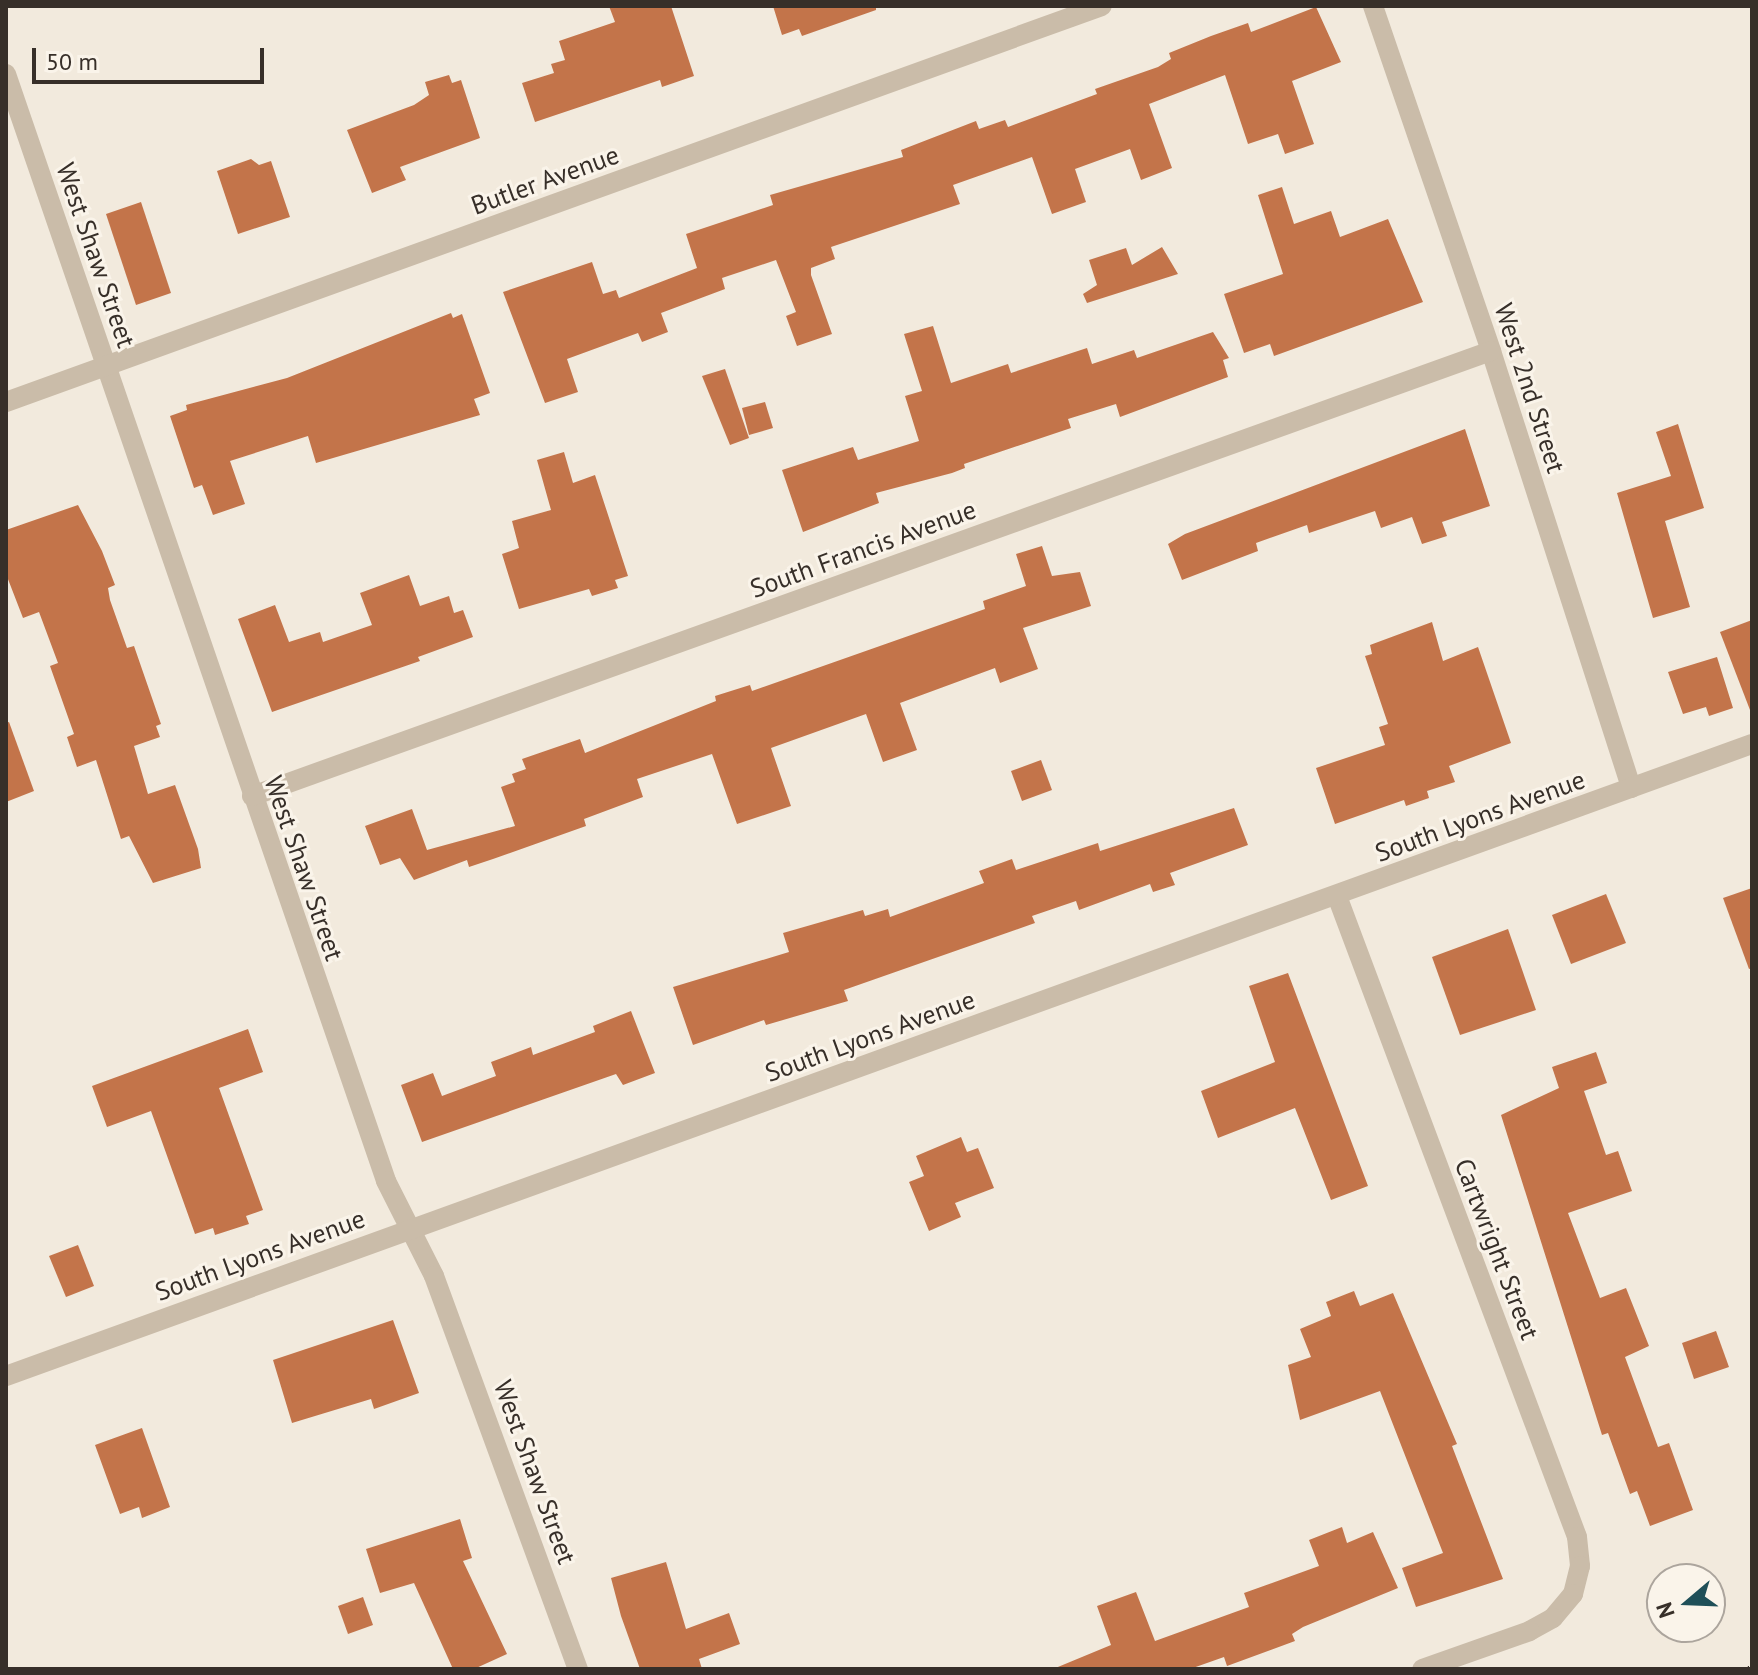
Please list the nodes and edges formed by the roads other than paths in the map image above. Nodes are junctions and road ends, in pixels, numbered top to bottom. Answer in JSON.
{"nodes":[{"id":1,"x":1102,"y":6,"type":"edge"},
{"id":2,"x":1373,"y":6,"type":"edge"},
{"id":3,"x":6,"y":74,"type":"edge"},
{"id":4,"x":1491,"y":351,"type":"junction"},
{"id":5,"x":106,"y":366,"type":"junction"},
{"id":6,"x":6,"y":402,"type":"edge"},
{"id":7,"x":1752,"y":744,"type":"edge"},
{"id":8,"x":1631,"y":788,"type":"junction"},
{"id":9,"x":252,"y":796,"type":"junction"},
{"id":10,"x":1337,"y":896,"type":"junction"},
{"id":11,"x":410,"y":1229,"type":"junction"},
{"id":12,"x":6,"y":1376,"type":"edge"},
{"id":13,"x":578,"y":1669,"type":"edge"},
{"id":14,"x":1422,"y":1669,"type":"edge"}],
"edges":[{"from":1,"to":5,"type":"street","name":"Butler Avenue"},
{"from":2,"to":4,"type":"street","name":"West 2nd Street"},
{"from":3,"to":5,"type":"street","name":"West Shaw Street"},
{"from":4,"to":8,"type":"street","name":"West 2nd Street"},
{"from":4,"to":9,"type":"street","name":"South Francis Avenue"},
{"from":5,"to":6,"type":"street","name":"Butler Avenue"},
{"from":5,"to":9,"type":"street","name":"West Shaw Street"},
{"from":7,"to":8,"type":"street","name":"South Lyons Avenue"},
{"from":8,"to":10,"type":"street","name":"South Lyons Avenue"},
{"from":9,"to":11,"type":"street","name":"West Shaw Street"},
{"from":10,"to":11,"type":"street","name":"South Lyons Avenue"},
{"from":10,"to":14,"type":"street","name":"Cartwright Street"},
{"from":11,"to":12,"type":"street","name":"South Lyons Avenue"},
{"from":11,"to":13,"type":"street","name":"West Shaw Street"}]}
